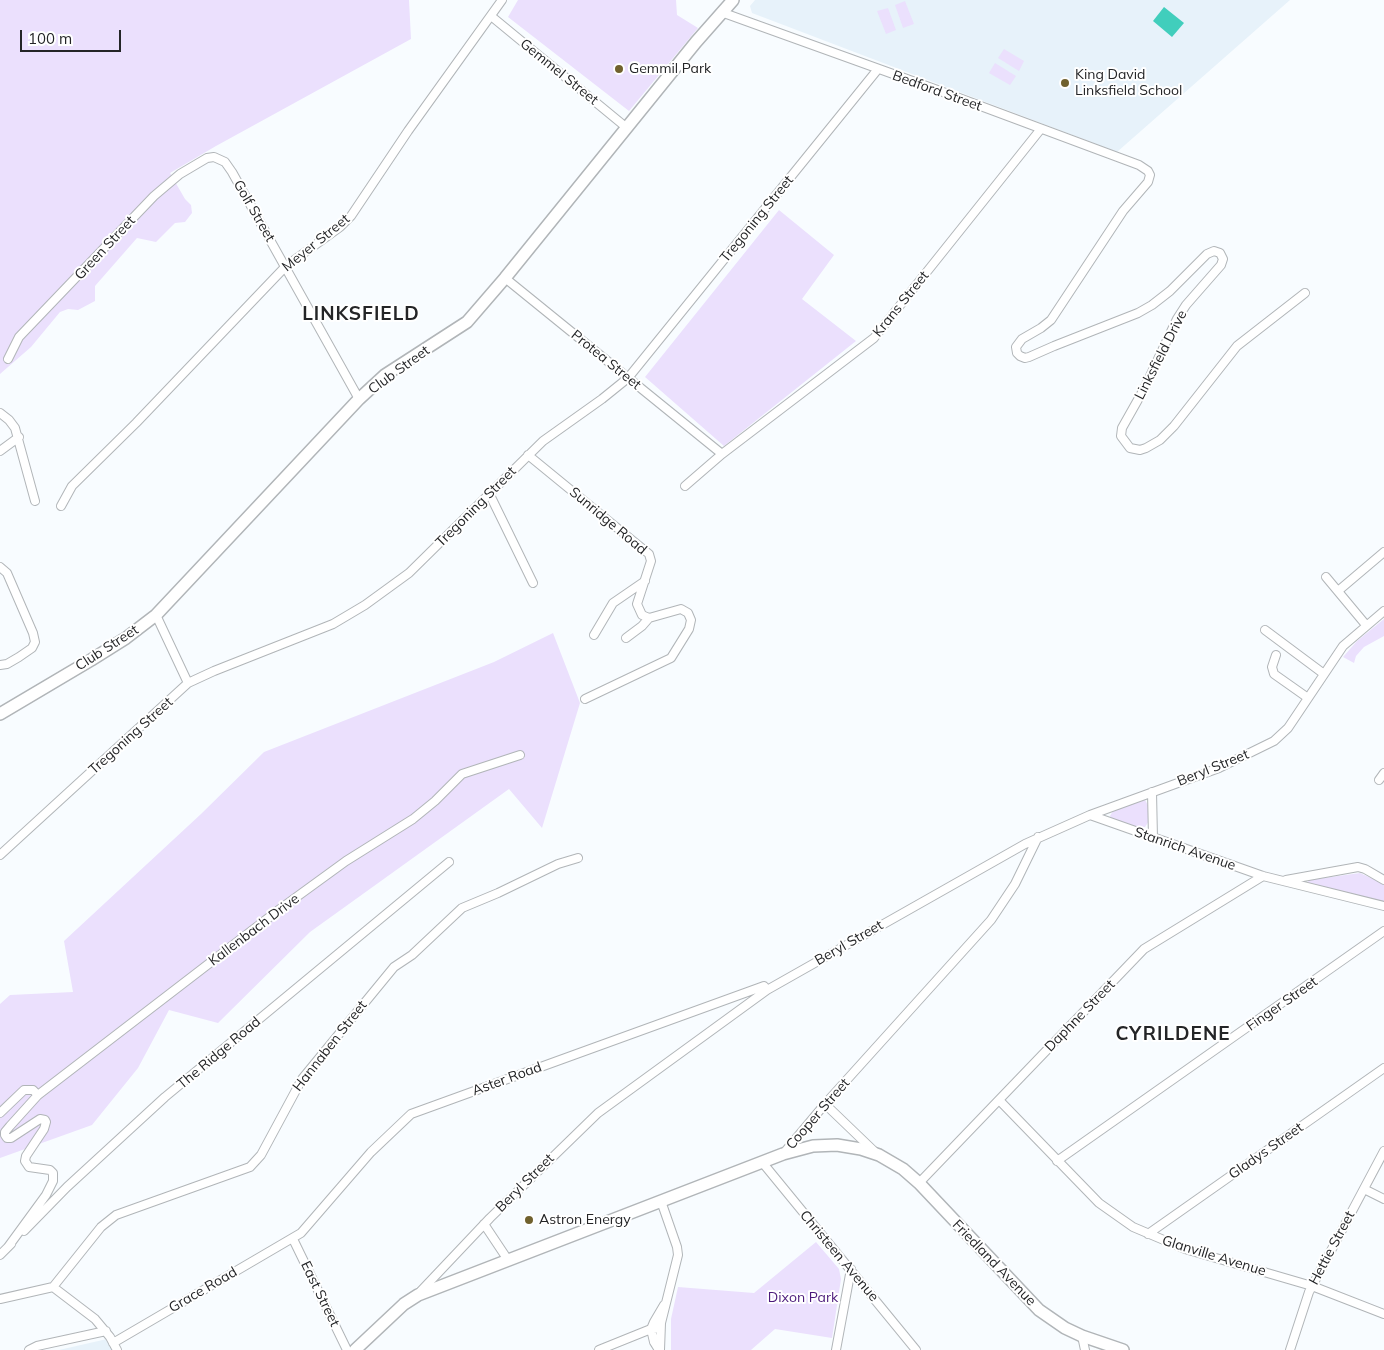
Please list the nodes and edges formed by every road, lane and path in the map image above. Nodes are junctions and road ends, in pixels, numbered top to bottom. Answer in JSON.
{"nodes":[{"id":1,"x":502,"y":0,"type":"edge"},
{"id":2,"x":733,"y":0,"type":"edge"},
{"id":3,"x":721,"y":12,"type":"junction"},
{"id":4,"x":491,"y":16,"type":"junction"},
{"id":5,"x":878,"y":69,"type":"junction"},
{"id":6,"x":627,"y":128,"type":"junction"},
{"id":7,"x":1040,"y":130,"type":"junction"},
{"id":8,"x":218,"y":158,"type":"joint"},
{"id":9,"x":1150,"y":175,"type":"joint"},
{"id":10,"x":286,"y":266,"type":"junction"},
{"id":11,"x":505,"y":278,"type":"junction"},
{"id":12,"x":1305,"y":293,"type":"dead end"},
{"id":13,"x":8,"y":359,"type":"dead end"},
{"id":14,"x":628,"y":378,"type":"junction"},
{"id":15,"x":359,"y":399,"type":"junction"},
{"id":16,"x":0,"y":413,"type":"edge"},
{"id":17,"x":19,"y":437,"type":"junction"},
{"id":18,"x":0,"y":451,"type":"edge"},
{"id":19,"x":722,"y":454,"type":"junction"},
{"id":20,"x":528,"y":455,"type":"junction"},
{"id":21,"x":685,"y":486,"type":"dead end"},
{"id":22,"x":489,"y":493,"type":"junction"},
{"id":23,"x":36,"y":502,"type":"dead end"},
{"id":24,"x":61,"y":506,"type":"dead end"},
{"id":25,"x":1384,"y":552,"type":"edge"},
{"id":26,"x":0,"y":567,"type":"edge"},
{"id":27,"x":1326,"y":577,"type":"dead end"},
{"id":28,"x":644,"y":581,"type":"junction"},
{"id":29,"x":533,"y":583,"type":"dead end"},
{"id":30,"x":1338,"y":591,"type":"junction"},
{"id":31,"x":1384,"y":611,"type":"edge"},
{"id":32,"x":156,"y":615,"type":"junction"},
{"id":33,"x":649,"y":618,"type":"junction"},
{"id":34,"x":1366,"y":625,"type":"junction"},
{"id":35,"x":1265,"y":630,"type":"dead end"},
{"id":36,"x":594,"y":635,"type":"dead end"},
{"id":37,"x":626,"y":638,"type":"dead end"},
{"id":38,"x":1276,"y":655,"type":"dead end"},
{"id":39,"x":0,"y":664,"type":"edge"},
{"id":40,"x":1324,"y":674,"type":"junction"},
{"id":41,"x":188,"y":683,"type":"junction"},
{"id":42,"x":1308,"y":698,"type":"junction"},
{"id":43,"x":585,"y":699,"type":"dead end"},
{"id":44,"x":0,"y":714,"type":"edge"},
{"id":45,"x":520,"y":755,"type":"dead end"},
{"id":46,"x":1152,"y":792,"type":"junction"},
{"id":47,"x":1090,"y":815,"type":"junction"},
{"id":48,"x":1038,"y":837,"type":"junction"},
{"id":49,"x":1154,"y":838,"type":"junction"},
{"id":50,"x":0,"y":855,"type":"edge"},
{"id":51,"x":578,"y":858,"type":"dead end"},
{"id":52,"x":449,"y":862,"type":"dead end"},
{"id":53,"x":1262,"y":876,"type":"junction"},
{"id":54,"x":1384,"y":880,"type":"edge"},
{"id":55,"x":1282,"y":881,"type":"junction"},
{"id":56,"x":1384,"y":906,"type":"edge"},
{"id":57,"x":1384,"y":931,"type":"edge"},
{"id":58,"x":765,"y":988,"type":"junction"},
{"id":59,"x":1384,"y":1068,"type":"edge"},
{"id":60,"x":38,"y":1095,"type":"junction"},
{"id":61,"x":1000,"y":1101,"type":"junction"},
{"id":62,"x":825,"y":1104,"type":"junction"},
{"id":63,"x":0,"y":1113,"type":"edge"},
{"id":64,"x":1384,"y":1151,"type":"edge"},
{"id":65,"x":783,"y":1154,"type":"junction"},
{"id":66,"x":879,"y":1155,"type":"junction"},
{"id":67,"x":1057,"y":1161,"type":"junction"},
{"id":68,"x":762,"y":1162,"type":"junction"},
{"id":69,"x":920,"y":1183,"type":"junction"},
{"id":70,"x":1364,"y":1189,"type":"junction"},
{"id":71,"x":1384,"y":1199,"type":"edge"},
{"id":72,"x":661,"y":1201,"type":"junction"},
{"id":73,"x":484,"y":1224,"type":"junction"},
{"id":74,"x":1148,"y":1234,"type":"junction"},
{"id":75,"x":293,"y":1239,"type":"junction"},
{"id":76,"x":8,"y":1247,"type":"junction"},
{"id":77,"x":0,"y":1255,"type":"edge"},
{"id":78,"x":508,"y":1260,"type":"junction"},
{"id":79,"x":851,"y":1270,"type":"junction"},
{"id":80,"x":1312,"y":1286,"type":"junction"},
{"id":81,"x":52,"y":1287,"type":"junction"},
{"id":82,"x":418,"y":1295,"type":"junction"},
{"id":83,"x":0,"y":1299,"type":"edge"},
{"id":84,"x":1384,"y":1314,"type":"edge"},
{"id":85,"x":106,"y":1331,"type":"junction"},
{"id":86,"x":656,"y":1333,"type":"junction"},
{"id":87,"x":1082,"y":1336,"type":"junction"},
{"id":88,"x":115,"y":1346,"type":"edge"},
{"id":89,"x":29,"y":1350,"type":"edge"},
{"id":90,"x":347,"y":1350,"type":"edge"},
{"id":91,"x":356,"y":1350,"type":"edge"},
{"id":92,"x":599,"y":1350,"type":"edge"},
{"id":93,"x":659,"y":1350,"type":"edge"},
{"id":94,"x":836,"y":1350,"type":"edge"},
{"id":95,"x":916,"y":1350,"type":"edge"},
{"id":96,"x":1085,"y":1350,"type":"edge"},
{"id":97,"x":1123,"y":1350,"type":"edge"},
{"id":98,"x":1290,"y":1350,"type":"edge"}],
"edges":[{"from":1,"to":4,"type":"street","name":"Meyer Street"},
{"from":2,"to":3,"type":"main road","name":"Club Street"},
{"from":3,"to":5,"type":"street","name":"Bedford Street"},
{"from":3,"to":6,"type":"main road","name":"Club Street"},
{"from":4,"to":6,"type":"street","name":"Gemmel Street"},
{"from":4,"to":10,"type":"street","name":"Meyer Street"},
{"from":5,"to":7,"type":"street","name":"Bedford Street"},
{"from":5,"to":14,"type":"street","name":"Tregoning Street"},
{"from":6,"to":11,"type":"main road","name":"Club Street"},
{"from":7,"to":9,"type":"street","name":"Bedford Street"},
{"from":7,"to":19,"type":"street","name":"Krans Street"},
{"from":8,"to":10,"type":"street","name":"Golf Street"},
{"from":8,"to":13,"type":"street","name":"Green Street"},
{"from":9,"to":12,"type":"street","name":"Linksfield Drive"},
{"from":10,"to":15,"type":"street","name":"Golf Street"},
{"from":10,"to":24,"type":"street","name":"Meyer Street"},
{"from":11,"to":14,"type":"street","name":"Protea Street"},
{"from":11,"to":15,"type":"main road","name":"Club Street"},
{"from":14,"to":19,"type":"street","name":"Protea Street"},
{"from":14,"to":20,"type":"street","name":"Tregoning Street"},
{"from":15,"to":32,"type":"main road","name":"Club Street"},
{"from":16,"to":17,"type":"street"},
{"from":17,"to":18,"type":"street"},
{"from":17,"to":23,"type":"street"},
{"from":19,"to":21,"type":"street","name":"Krans Street"},
{"from":20,"to":22,"type":"street","name":"Tregoning Street"},
{"from":20,"to":28,"type":"street","name":"Sunridge Road"},
{"from":22,"to":29,"type":"street"},
{"from":22,"to":41,"type":"street","name":"Tregoning Street"},
{"from":25,"to":30,"type":"street"},
{"from":26,"to":39,"type":"street"},
{"from":27,"to":30,"type":"street"},
{"from":28,"to":33,"type":"street","name":"Sunridge Road"},
{"from":28,"to":36,"type":"street"},
{"from":30,"to":34,"type":"street"},
{"from":31,"to":34,"type":"street","name":"Beryl Street"},
{"from":32,"to":41,"type":"street"},
{"from":32,"to":44,"type":"main road","name":"Club Street"},
{"from":33,"to":37,"type":"street"},
{"from":33,"to":43,"type":"street"},
{"from":34,"to":40,"type":"street","name":"Beryl Street"},
{"from":35,"to":40,"type":"street"},
{"from":38,"to":42,"type":"street"},
{"from":40,"to":42,"type":"street","name":"Beryl Street"},
{"from":41,"to":50,"type":"street","name":"Tregoning Street"},
{"from":42,"to":46,"type":"street","name":"Beryl Street"},
{"from":45,"to":60,"type":"street","name":"Kallenbach Drive"},
{"from":46,"to":47,"type":"street","name":"Beryl Street"},
{"from":46,"to":49,"type":"street"},
{"from":47,"to":48,"type":"street","name":"Beryl Street"},
{"from":47,"to":49,"type":"street","name":"Stanrich Avenue"},
{"from":48,"to":58,"type":"street","name":"Beryl Street"},
{"from":48,"to":62,"type":"street","name":"Cooper Street"},
{"from":49,"to":53,"type":"street","name":"Stanrich Avenue"},
{"from":51,"to":81,"type":"street","name":"Hannaben Street"},
{"from":52,"to":76,"type":"street","name":"The Ridge Road"},
{"from":53,"to":55,"type":"street","name":"Stanrich Avenue"},
{"from":53,"to":61,"type":"street","name":"Daphne Street"},
{"from":54,"to":55,"type":"street","name":"Stanrich Avenue"},
{"from":55,"to":56,"type":"street","name":"Stanrich Avenue"},
{"from":57,"to":67,"type":"street","name":"Finger Street"},
{"from":58,"to":73,"type":"street","name":"Beryl Street"},
{"from":58,"to":75,"type":"street","name":"Aster Road"},
{"from":59,"to":74,"type":"street","name":"Gladys Street"},
{"from":60,"to":63,"type":"street"},
{"from":60,"to":76,"type":"street","name":"Kallenbach Drive"},
{"from":61,"to":67,"type":"street","name":"Glanville Avenue"},
{"from":61,"to":69,"type":"street","name":"Daphne Street"},
{"from":62,"to":65,"type":"street","name":"Cooper Street"},
{"from":62,"to":66,"type":"street","name":"Friedland Avenue"},
{"from":64,"to":70,"type":"street","name":"Hettie Street"},
{"from":65,"to":66,"type":"main road","name":"Friedland Avenue"},
{"from":65,"to":68,"type":"main road","name":"Cooper Street"},
{"from":66,"to":69,"type":"main road","name":"Friedland Avenue"},
{"from":67,"to":74,"type":"street","name":"Glanville Avenue"},
{"from":68,"to":72,"type":"main road","name":"Cooper Street"},
{"from":68,"to":79,"type":"street","name":"Christeen Avenue"},
{"from":69,"to":87,"type":"main road","name":"Friedland Avenue"},
{"from":70,"to":71,"type":"street"},
{"from":70,"to":80,"type":"street","name":"Hettie Street"},
{"from":72,"to":78,"type":"main road","name":"Cooper Street"},
{"from":72,"to":86,"type":"street"},
{"from":73,"to":78,"type":"street"},
{"from":73,"to":82,"type":"street","name":"Beryl Street"},
{"from":74,"to":80,"type":"street","name":"Glanville Avenue"},
{"from":75,"to":88,"type":"street","name":"Grace Road"},
{"from":75,"to":90,"type":"street","name":"East Street"},
{"from":76,"to":77,"type":"street","name":"The Ridge Road"},
{"from":78,"to":82,"type":"main road","name":"Cooper Street"},
{"from":79,"to":94,"type":"street"},
{"from":79,"to":95,"type":"street","name":"Christeen Avenue"},
{"from":80,"to":84,"type":"street","name":"Glanville Avenue"},
{"from":80,"to":98,"type":"street","name":"Hettie Street"},
{"from":81,"to":83,"type":"street"},
{"from":81,"to":85,"type":"street"},
{"from":82,"to":91,"type":"main road","name":"Beryl Street"},
{"from":85,"to":88,"type":"street"},
{"from":85,"to":89,"type":"street"},
{"from":86,"to":92,"type":"street"},
{"from":86,"to":93,"type":"street"},
{"from":87,"to":96,"type":"street"},
{"from":87,"to":97,"type":"main road","name":"Friedland Avenue"}]}
